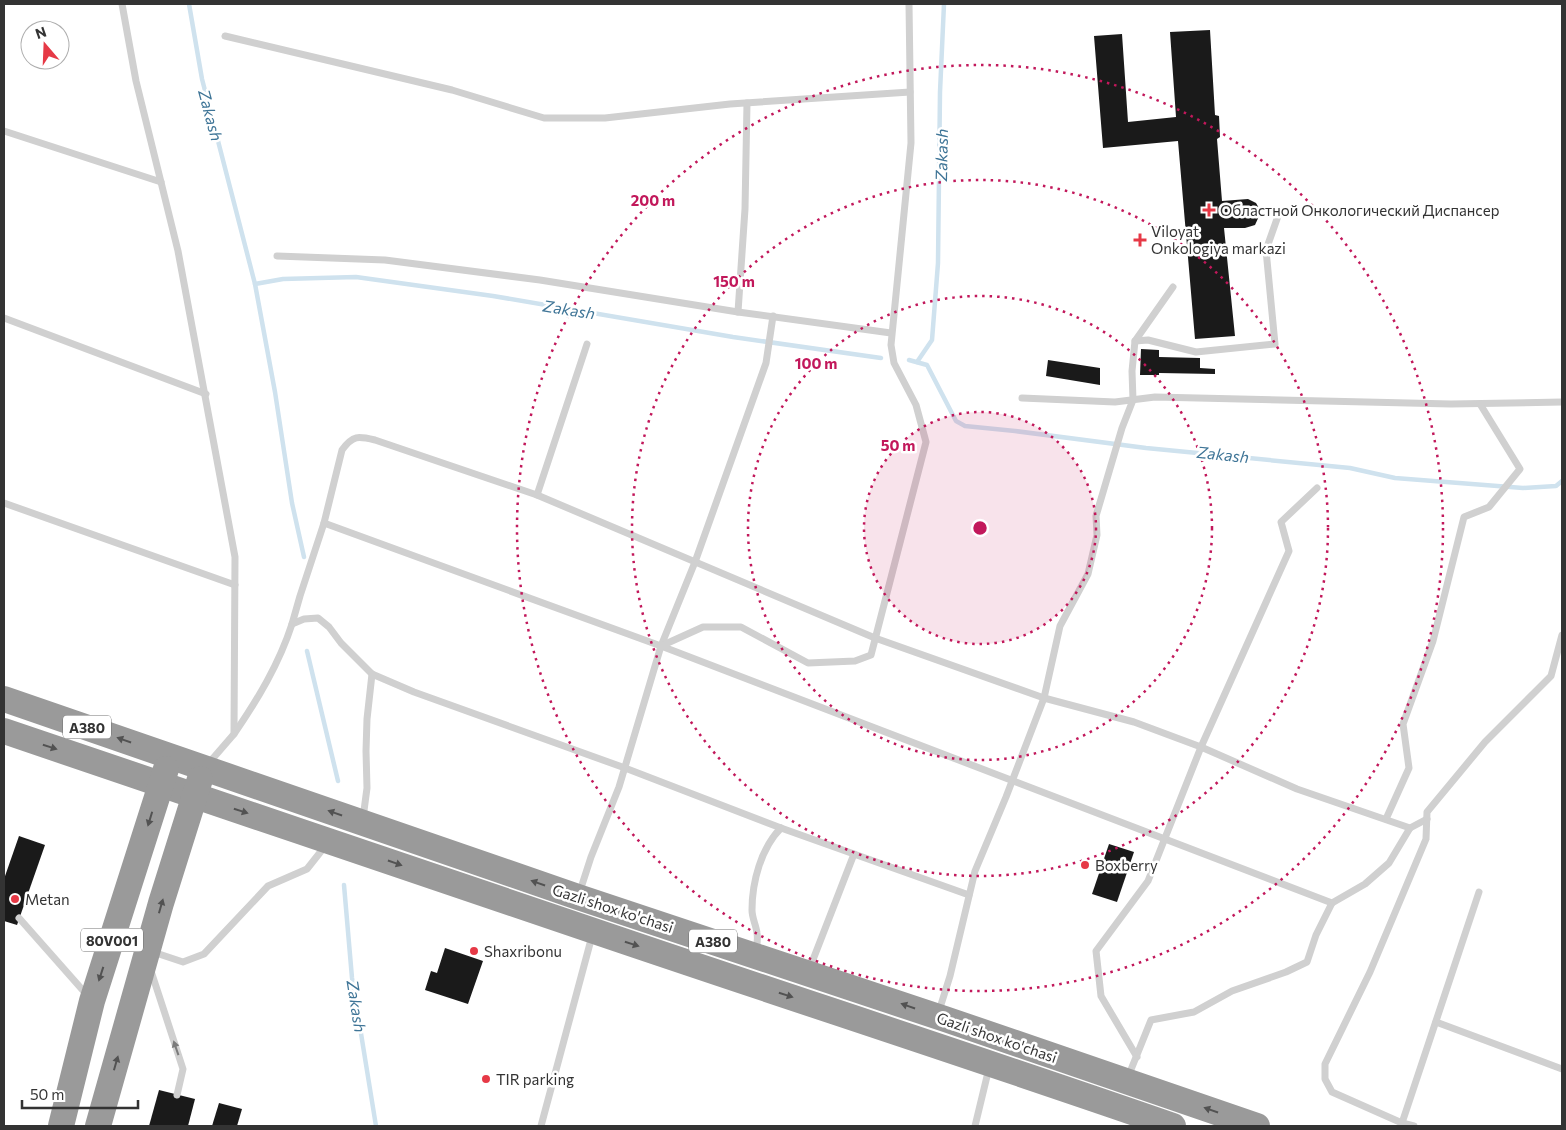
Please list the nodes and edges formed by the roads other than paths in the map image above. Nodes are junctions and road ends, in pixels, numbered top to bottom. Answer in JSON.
{"nodes":[{"id":1,"x":122,"y":4,"type":"edge"},
{"id":2,"x":909,"y":4,"type":"edge"},
{"id":3,"x":225,"y":36,"type":"dead end"},
{"id":4,"x":910,"y":92,"type":"junction"},
{"id":5,"x":746,"y":102,"type":"junction"},
{"id":6,"x":4,"y":131,"type":"edge"},
{"id":7,"x":161,"y":182,"type":"junction"},
{"id":8,"x":1278,"y":216,"type":"dead end"},
{"id":9,"x":277,"y":256,"type":"dead end"},
{"id":10,"x":1173,"y":287,"type":"dead end"},
{"id":11,"x":738,"y":312,"type":"junction"},
{"id":12,"x":772,"y":316,"type":"junction"},
{"id":13,"x":4,"y":318,"type":"edge"},
{"id":14,"x":891,"y":333,"type":"junction"},
{"id":15,"x":1135,"y":341,"type":"junction"},
{"id":16,"x":587,"y":344,"type":"dead end"},
{"id":17,"x":206,"y":394,"type":"junction"},
{"id":18,"x":1022,"y":398,"type":"dead end"},
{"id":19,"x":1133,"y":400,"type":"junction"},
{"id":20,"x":1562,"y":402,"type":"edge"},
{"id":21,"x":1480,"y":404,"type":"junction"},
{"id":22,"x":1317,"y":488,"type":"dead end"},
{"id":23,"x":537,"y":495,"type":"junction"},
{"id":24,"x":4,"y":502,"type":"edge"},
{"id":25,"x":324,"y":523,"type":"junction"},
{"id":26,"x":695,"y":562,"type":"junction"},
{"id":27,"x":235,"y":585,"type":"junction"},
{"id":28,"x":292,"y":624,"type":"junction"},
{"id":29,"x":1562,"y":635,"type":"edge"},
{"id":30,"x":875,"y":638,"type":"junction"},
{"id":31,"x":660,"y":646,"type":"junction"},
{"id":32,"x":372,"y":674,"type":"junction"},
{"id":33,"x":1044,"y":698,"type":"junction"},
{"id":34,"x":4,"y":699,"type":"edge"},
{"id":35,"x":4,"y":732,"type":"edge"},
{"id":36,"x":234,"y":734,"type":"junction"},
{"id":37,"x":1201,"y":747,"type":"junction"},
{"id":38,"x":170,"y":756,"type":"junction"},
{"id":39,"x":204,"y":768,"type":"junction"},
{"id":40,"x":625,"y":768,"type":"junction"},
{"id":41,"x":1013,"y":780,"type":"junction"},
{"id":42,"x":161,"y":784,"type":"junction"},
{"id":43,"x":195,"y":796,"type":"junction"},
{"id":44,"x":1386,"y":819,"type":"junction"},
{"id":45,"x":1427,"y":819,"type":"junction"},
{"id":46,"x":363,"y":822,"type":"junction"},
{"id":47,"x":781,"y":828,"type":"junction"},
{"id":48,"x":1410,"y":828,"type":"junction"},
{"id":49,"x":1165,"y":838,"type":"junction"},
{"id":50,"x":330,"y":840,"type":"junction"},
{"id":51,"x":854,"y":854,"type":"junction"},
{"id":52,"x":1479,"y":892,"type":"dead end"},
{"id":53,"x":969,"y":895,"type":"junction"},
{"id":54,"x":578,"y":897,"type":"junction"},
{"id":55,"x":1332,"y":903,"type":"junction"},
{"id":56,"x":19,"y":918,"type":"dead end"},
{"id":57,"x":593,"y":931,"type":"junction"},
{"id":58,"x":147,"y":954,"type":"junction"},
{"id":59,"x":756,"y":956,"type":"junction"},
{"id":60,"x":808,"y":972,"type":"junction"},
{"id":61,"x":92,"y":1001,"type":"junction"},
{"id":62,"x":938,"y":1016,"type":"junction"},
{"id":63,"x":1436,"y":1022,"type":"junction"},
{"id":64,"x":1137,"y":1057,"type":"junction"},
{"id":65,"x":991,"y":1063,"type":"junction"},
{"id":66,"x":1562,"y":1069,"type":"edge"},
{"id":67,"x":1127,"y":1081,"type":"junction"},
{"id":68,"x":177,"y":1094,"type":"dead end"},
{"id":69,"x":100,"y":1124,"type":"edge"},
{"id":70,"x":1402,"y":1124,"type":"edge"},
{"id":71,"x":61,"y":1126,"type":"edge"},
{"id":72,"x":541,"y":1126,"type":"edge"},
{"id":73,"x":976,"y":1126,"type":"edge"},
{"id":74,"x":1173,"y":1126,"type":"edge"},
{"id":75,"x":1257,"y":1126,"type":"edge"},
{"id":76,"x":1414,"y":1126,"type":"edge"}],
"edges":[{"from":1,"to":7,"type":"lane"},
{"from":2,"to":4,"type":"lane"},
{"from":3,"to":5,"type":"lane"},
{"from":4,"to":5,"type":"lane"},
{"from":4,"to":14,"type":"lane"},
{"from":5,"to":11,"type":"lane"},
{"from":6,"to":7,"type":"lane"},
{"from":7,"to":17,"type":"lane"},
{"from":8,"to":15,"type":"lane"},
{"from":9,"to":11,"type":"lane"},
{"from":10,"to":15,"type":"lane"},
{"from":11,"to":12,"type":"lane"},
{"from":12,"to":14,"type":"lane"},
{"from":12,"to":26,"type":"lane"},
{"from":13,"to":17,"type":"lane"},
{"from":14,"to":30,"type":"lane"},
{"from":15,"to":19,"type":"lane"},
{"from":16,"to":23,"type":"lane"},
{"from":17,"to":27,"type":"lane"},
{"from":18,"to":19,"type":"lane"},
{"from":19,"to":21,"type":"lane"},
{"from":19,"to":33,"type":"lane"},
{"from":20,"to":21,"type":"lane"},
{"from":21,"to":44,"type":"lane"},
{"from":22,"to":37,"type":"lane"},
{"from":23,"to":25,"type":"lane"},
{"from":23,"to":26,"type":"lane"},
{"from":24,"to":27,"type":"lane"},
{"from":25,"to":28,"type":"lane"},
{"from":25,"to":31,"type":"lane"},
{"from":26,"to":30,"type":"lane"},
{"from":26,"to":31,"type":"lane"},
{"from":27,"to":36,"type":"lane"},
{"from":28,"to":32,"type":"lane"},
{"from":28,"to":36,"type":"lane"},
{"from":29,"to":45,"type":"lane"},
{"from":30,"to":31,"type":"lane"},
{"from":30,"to":33,"type":"lane"},
{"from":31,"to":40,"type":"lane"},
{"from":31,"to":41,"type":"lane"},
{"from":32,"to":40,"type":"lane"},
{"from":32,"to":46,"type":"lane"},
{"from":33,"to":37,"type":"lane"},
{"from":33,"to":41,"type":"lane"},
{"from":38,"to":34,"type":"highway","number":"A380","one_way":true},
{"from":35,"to":42,"type":"highway","number":"A380","one_way":true},
{"from":36,"to":39,"type":"lane"},
{"from":37,"to":44,"type":"lane"},
{"from":37,"to":49,"type":"lane"},
{"from":38,"to":39,"type":"highway","name":"Gazli shox ko'chasi","number":"A380"},
{"from":38,"to":42,"type":"highway","number":"80V001"},
{"from":39,"to":43,"type":"highway","number":"80V001"},
{"from":46,"to":39,"type":"highway","name":"Gazli shox ko'chasi","number":"A380","one_way":true},
{"from":40,"to":47,"type":"lane"},
{"from":40,"to":54,"type":"lane"},
{"from":41,"to":49,"type":"lane"},
{"from":41,"to":53,"type":"lane"},
{"from":42,"to":43,"type":"highway","number":"A380"},
{"from":42,"to":61,"type":"highway","number":"80V001","one_way":true},
{"from":43,"to":50,"type":"highway","name":"Gazli shox ko'chasi","number":"A380","one_way":true},
{"from":58,"to":43,"type":"highway","number":"80V001","one_way":true},
{"from":44,"to":48,"type":"lane"},
{"from":45,"to":48,"type":"lane"},
{"from":45,"to":70,"type":"lane"},
{"from":54,"to":46,"type":"highway","name":"Gazli shox ko'chasi","number":"A380","one_way":true},
{"from":47,"to":51,"type":"lane"},
{"from":47,"to":59,"type":"lane"},
{"from":48,"to":55,"type":"lane"},
{"from":49,"to":55,"type":"lane"},
{"from":49,"to":64,"type":"lane"},
{"from":50,"to":57,"type":"highway","name":"Gazli shox ko'chasi","number":"A380","one_way":true},
{"from":50,"to":58,"type":"lane"},
{"from":51,"to":53,"type":"lane"},
{"from":51,"to":60,"type":"lane"},
{"from":52,"to":63,"type":"lane"},
{"from":53,"to":62,"type":"lane"},
{"from":54,"to":59,"type":"highway","name":"Gazli shox ko'chasi","number":"A380"},
{"from":55,"to":64,"type":"lane"},
{"from":56,"to":61,"type":"lane"},
{"from":57,"to":65,"type":"highway","name":"Gazli shox ko'chasi","number":"A380","one_way":true},
{"from":57,"to":72,"type":"lane"},
{"from":68,"to":58,"type":"lane","one_way":true},
{"from":69,"to":58,"type":"highway","number":"80V001","one_way":true},
{"from":59,"to":60,"type":"highway","name":"Gazli shox ko'chasi","number":"A380"},
{"from":62,"to":60,"type":"highway","name":"Gazli shox ko'chasi","number":"A380","one_way":true},
{"from":61,"to":71,"type":"highway","number":"80V001"},
{"from":62,"to":67,"type":"highway","name":"Gazli shox ko'chasi","number":"A380"},
{"from":63,"to":66,"type":"lane"},
{"from":63,"to":70,"type":"lane"},
{"from":64,"to":67,"type":"lane"},
{"from":65,"to":73,"type":"lane"},
{"from":65,"to":74,"type":"highway","name":"Gazli shox ko'chasi","number":"A380"},
{"from":75,"to":67,"type":"highway","name":"Gazli shox ko'chasi","number":"A380","one_way":true},
{"from":70,"to":76,"type":"lane"}]}
